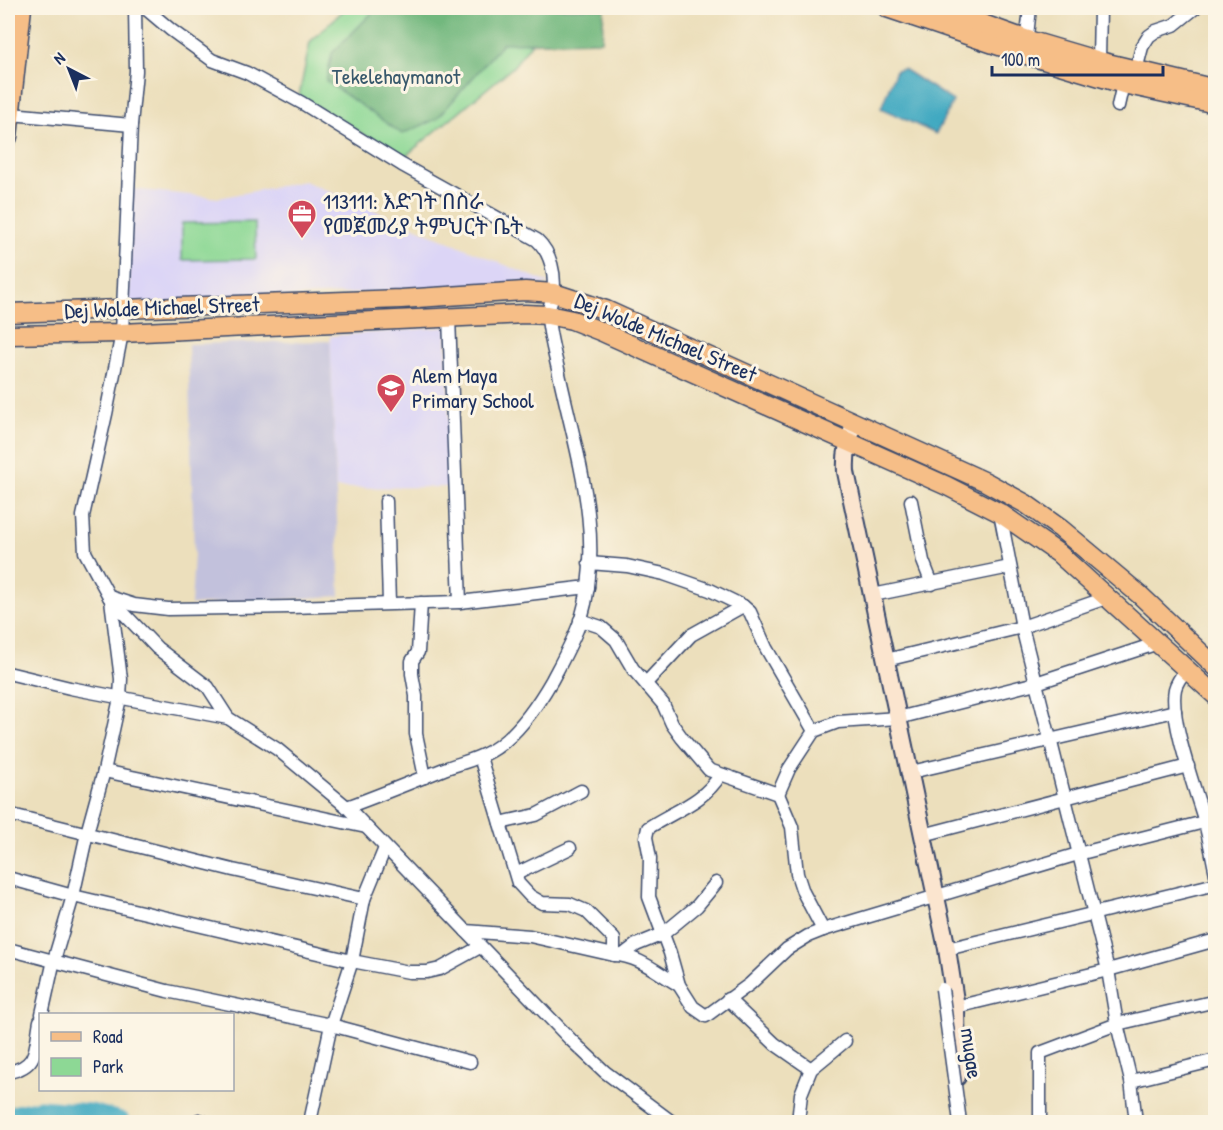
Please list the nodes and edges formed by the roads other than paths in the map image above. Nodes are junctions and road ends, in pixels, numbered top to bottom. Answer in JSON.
{"nodes":[{"id":1,"x":22,"y":8,"type":"edge"},
{"id":2,"x":135,"y":8,"type":"edge"},
{"id":3,"x":145,"y":8,"type":"edge"},
{"id":4,"x":887,"y":8,"type":"edge"},
{"id":5,"x":938,"y":8,"type":"edge"},
{"id":6,"x":1030,"y":8,"type":"edge"},
{"id":7,"x":1100,"y":8,"type":"edge"},
{"id":8,"x":1195,"y":8,"type":"edge"},
{"id":9,"x":1026,"y":47,"type":"junction"},
{"id":10,"x":1099,"y":61,"type":"junction"},
{"id":11,"x":1136,"y":70,"type":"junction"},
{"id":12,"x":1123,"y":84,"type":"junction"},
{"id":13,"x":1215,"y":89,"type":"edge"},
{"id":14,"x":1215,"y":104,"type":"edge"},
{"id":15,"x":1118,"y":106,"type":"dead end"},
{"id":16,"x":11,"y":114,"type":"junction"},
{"id":17,"x":131,"y":124,"type":"junction"},
{"id":18,"x":8,"y":137,"type":"edge"},
{"id":19,"x":554,"y":292,"type":"junction"},
{"id":20,"x":302,"y":303,"type":"junction"},
{"id":21,"x":123,"y":310,"type":"junction"},
{"id":22,"x":606,"y":310,"type":"junction"},
{"id":23,"x":8,"y":313,"type":"edge"},
{"id":24,"x":548,"y":315,"type":"junction"},
{"id":25,"x":449,"y":318,"type":"junction"},
{"id":26,"x":299,"y":326,"type":"junction"},
{"id":27,"x":600,"y":331,"type":"junction"},
{"id":28,"x":122,"y":333,"type":"junction"},
{"id":29,"x":8,"y":335,"type":"edge"},
{"id":30,"x":855,"y":423,"type":"junction"},
{"id":31,"x":847,"y":443,"type":"junction"},
{"id":32,"x":386,"y":501,"type":"dead end"},
{"id":33,"x":911,"y":501,"type":"dead end"},
{"id":34,"x":1000,"y":513,"type":"junction"},
{"id":35,"x":590,"y":563,"type":"junction"},
{"id":36,"x":1010,"y":567,"type":"junction"},
{"id":37,"x":932,"y":584,"type":"junction"},
{"id":38,"x":588,"y":587,"type":"junction"},
{"id":39,"x":873,"y":595,"type":"junction"},
{"id":40,"x":1108,"y":597,"type":"junction"},
{"id":41,"x":110,"y":598,"type":"junction"},
{"id":42,"x":460,"y":602,"type":"junction"},
{"id":43,"x":389,"y":603,"type":"junction"},
{"id":44,"x":421,"y":603,"type":"junction"},
{"id":45,"x":743,"y":606,"type":"junction"},
{"id":46,"x":580,"y":620,"type":"junction"},
{"id":47,"x":1022,"y":627,"type":"junction"},
{"id":48,"x":1158,"y":642,"type":"junction"},
{"id":49,"x":886,"y":660,"type":"junction"},
{"id":50,"x":1215,"y":667,"type":"edge"},
{"id":51,"x":1187,"y":669,"type":"junction"},
{"id":52,"x":8,"y":673,"type":"edge"},
{"id":53,"x":646,"y":683,"type":"junction"},
{"id":54,"x":1036,"y":683,"type":"junction"},
{"id":55,"x":1215,"y":696,"type":"edge"},
{"id":56,"x":120,"y":698,"type":"junction"},
{"id":57,"x":1175,"y":711,"type":"junction"},
{"id":58,"x":228,"y":718,"type":"junction"},
{"id":59,"x":898,"y":718,"type":"junction"},
{"id":60,"x":814,"y":731,"type":"junction"},
{"id":61,"x":1051,"y":740,"type":"junction"},
{"id":62,"x":480,"y":757,"type":"junction"},
{"id":63,"x":1188,"y":766,"type":"junction"},
{"id":64,"x":104,"y":771,"type":"junction"},
{"id":65,"x":911,"y":772,"type":"junction"},
{"id":66,"x":720,"y":775,"type":"junction"},
{"id":67,"x":425,"y":777,"type":"junction"},
{"id":68,"x":581,"y":791,"type":"dead end"},
{"id":69,"x":778,"y":794,"type":"junction"},
{"id":70,"x":1065,"y":799,"type":"junction"},
{"id":71,"x":347,"y":807,"type":"junction"},
{"id":72,"x":8,"y":814,"type":"edge"},
{"id":73,"x":1210,"y":820,"type":"edge"},
{"id":74,"x":500,"y":823,"type":"junction"},
{"id":75,"x":366,"y":827,"type":"junction"},
{"id":76,"x":87,"y":833,"type":"junction"},
{"id":77,"x":923,"y":835,"type":"junction"},
{"id":78,"x":386,"y":848,"type":"junction"},
{"id":79,"x":570,"y":848,"type":"dead end"},
{"id":80,"x":1078,"y":854,"type":"junction"},
{"id":81,"x":516,"y":873,"type":"junction"},
{"id":82,"x":1215,"y":874,"type":"edge"},
{"id":83,"x":8,"y":878,"type":"edge"},
{"id":84,"x":716,"y":883,"type":"dead end"},
{"id":85,"x":1215,"y":884,"type":"edge"},
{"id":86,"x":73,"y":896,"type":"junction"},
{"id":87,"x":937,"y":897,"type":"junction"},
{"id":88,"x":364,"y":899,"type":"junction"},
{"id":89,"x":1093,"y":914,"type":"junction"},
{"id":90,"x":823,"y":930,"type":"junction"},
{"id":91,"x":466,"y":932,"type":"junction"},
{"id":92,"x":663,"y":934,"type":"junction"},
{"id":93,"x":1215,"y":940,"type":"edge"},
{"id":94,"x":480,"y":946,"type":"junction"},
{"id":95,"x":8,"y":949,"type":"edge"},
{"id":96,"x":947,"y":949,"type":"junction"},
{"id":97,"x":619,"y":955,"type":"junction"},
{"id":98,"x":54,"y":960,"type":"junction"},
{"id":99,"x":352,"y":961,"type":"junction"},
{"id":100,"x":1108,"y":970,"type":"junction"},
{"id":101,"x":680,"y":985,"type":"junction"},
{"id":102,"x":942,"y":989,"type":"dead end"},
{"id":103,"x":728,"y":999,"type":"junction"},
{"id":104,"x":1215,"y":1001,"type":"edge"},
{"id":105,"x":956,"y":1007,"type":"junction"},
{"id":106,"x":42,"y":1013,"type":"edge"},
{"id":107,"x":331,"y":1024,"type":"junction"},
{"id":108,"x":1117,"y":1024,"type":"junction"},
{"id":109,"x":39,"y":1026,"type":"edge"},
{"id":110,"x":845,"y":1041,"type":"dead end"},
{"id":111,"x":1215,"y":1060,"type":"edge"},
{"id":112,"x":470,"y":1062,"type":"dead end"},
{"id":113,"x":811,"y":1069,"type":"junction"},
{"id":114,"x":8,"y":1072,"type":"edge"},
{"id":115,"x":1131,"y":1081,"type":"junction"},
{"id":116,"x":310,"y":1122,"type":"edge"},
{"id":117,"x":672,"y":1122,"type":"edge"},
{"id":118,"x":798,"y":1122,"type":"edge"},
{"id":119,"x":958,"y":1122,"type":"edge"},
{"id":120,"x":1040,"y":1122,"type":"edge"},
{"id":121,"x":1136,"y":1122,"type":"edge"}],
"edges":[{"from":1,"to":16,"type":"main road"},
{"from":2,"to":17,"type":"street"},
{"from":3,"to":19,"type":"street"},
{"from":4,"to":9,"type":"main road"},
{"from":5,"to":9,"type":"main road"},
{"from":6,"to":9,"type":"street"},
{"from":7,"to":10,"type":"street"},
{"from":8,"to":11,"type":"street"},
{"from":9,"to":10,"type":"main road"},
{"from":9,"to":12,"type":"main road"},
{"from":10,"to":11,"type":"main road"},
{"from":11,"to":13,"type":"main road"},
{"from":12,"to":14,"type":"main road"},
{"from":12,"to":15,"type":"street"},
{"from":16,"to":17,"type":"street"},
{"from":16,"to":18,"type":"main road"},
{"from":17,"to":21,"type":"street"},
{"from":19,"to":20,"type":"main road","name":"Dej Wolde Michael Street"},
{"from":19,"to":22,"type":"main road","name":"Dej Wolde Michael Street"},
{"from":19,"to":24,"type":"street"},
{"from":20,"to":21,"type":"main road","name":"Dej Wolde Michael Street"},
{"from":20,"to":26,"type":"main road"},
{"from":21,"to":23,"type":"main road","name":"Dej Wolde Michael Street"},
{"from":21,"to":28,"type":"street"},
{"from":22,"to":27,"type":"street"},
{"from":22,"to":30,"type":"main road","name":"Dej Wolde Michael Street"},
{"from":24,"to":25,"type":"main road","name":"Dej Wolde Michael Street"},
{"from":24,"to":27,"type":"main road","name":"Dej Wolde Michael Street"},
{"from":24,"to":35,"type":"street"},
{"from":25,"to":26,"type":"main road","name":"Dej Wolde Michael Street"},
{"from":25,"to":42,"type":"street"},
{"from":26,"to":28,"type":"main road","name":"Dej Wolde Michael Street"},
{"from":27,"to":31,"type":"main road","name":"Dej Wolde Michael Street"},
{"from":28,"to":29,"type":"main road","name":"Dej Wolde Michael Street"},
{"from":28,"to":41,"type":"street"},
{"from":30,"to":31,"type":"main road"},
{"from":30,"to":50,"type":"main road","name":"Dej Wolde Michael Street"},
{"from":31,"to":34,"type":"main road","name":"Dej Wolde Michael Street"},
{"from":31,"to":39,"type":"main road"},
{"from":32,"to":43,"type":"street"},
{"from":33,"to":37,"type":"street"},
{"from":34,"to":36,"type":"street"},
{"from":34,"to":40,"type":"main road","name":"Dej Wolde Michael Street"},
{"from":35,"to":38,"type":"street"},
{"from":35,"to":45,"type":"street"},
{"from":36,"to":37,"type":"street"},
{"from":36,"to":47,"type":"street"},
{"from":37,"to":39,"type":"street"},
{"from":38,"to":42,"type":"street"},
{"from":38,"to":46,"type":"street"},
{"from":39,"to":49,"type":"main road"},
{"from":40,"to":47,"type":"street"},
{"from":40,"to":48,"type":"main road","name":"Dej Wolde Michael Street"},
{"from":41,"to":43,"type":"street"},
{"from":41,"to":56,"type":"street"},
{"from":41,"to":58,"type":"street"},
{"from":42,"to":44,"type":"street"},
{"from":43,"to":44,"type":"street"},
{"from":44,"to":67,"type":"street"},
{"from":45,"to":53,"type":"street"},
{"from":45,"to":60,"type":"street"},
{"from":46,"to":53,"type":"street"},
{"from":46,"to":62,"type":"street"},
{"from":47,"to":49,"type":"street"},
{"from":47,"to":54,"type":"street"},
{"from":48,"to":51,"type":"main road","name":"Dej Wolde Michael Street"},
{"from":48,"to":54,"type":"street"},
{"from":49,"to":59,"type":"main road"},
{"from":51,"to":55,"type":"main road","name":"Dej Wolde Michael Street"},
{"from":51,"to":57,"type":"street"},
{"from":52,"to":56,"type":"street"},
{"from":53,"to":66,"type":"street"},
{"from":54,"to":59,"type":"street"},
{"from":54,"to":61,"type":"street"},
{"from":56,"to":58,"type":"street"},
{"from":56,"to":64,"type":"street"},
{"from":57,"to":61,"type":"street"},
{"from":57,"to":63,"type":"street"},
{"from":58,"to":71,"type":"street"},
{"from":59,"to":60,"type":"street"},
{"from":59,"to":65,"type":"main road"},
{"from":60,"to":69,"type":"street"},
{"from":61,"to":65,"type":"street"},
{"from":61,"to":70,"type":"street"},
{"from":62,"to":67,"type":"street"},
{"from":62,"to":74,"type":"street"},
{"from":63,"to":70,"type":"street"},
{"from":63,"to":73,"type":"street"},
{"from":64,"to":75,"type":"street"},
{"from":64,"to":76,"type":"street"},
{"from":65,"to":77,"type":"main road"},
{"from":66,"to":69,"type":"street"},
{"from":66,"to":92,"type":"street"},
{"from":67,"to":71,"type":"street"},
{"from":68,"to":74,"type":"street"},
{"from":69,"to":90,"type":"street"},
{"from":70,"to":77,"type":"street"},
{"from":70,"to":80,"type":"street"},
{"from":71,"to":75,"type":"street"},
{"from":72,"to":76,"type":"street"},
{"from":73,"to":80,"type":"street"},
{"from":73,"to":82,"type":"street"},
{"from":74,"to":81,"type":"street"},
{"from":75,"to":78,"type":"street"},
{"from":76,"to":86,"type":"street"},
{"from":76,"to":88,"type":"street"},
{"from":77,"to":87,"type":"main road"},
{"from":78,"to":88,"type":"street"},
{"from":78,"to":91,"type":"street"},
{"from":79,"to":81,"type":"street"},
{"from":80,"to":87,"type":"street"},
{"from":80,"to":89,"type":"street"},
{"from":81,"to":97,"type":"street"},
{"from":83,"to":86,"type":"street"},
{"from":84,"to":92,"type":"street"},
{"from":85,"to":89,"type":"street"},
{"from":86,"to":98,"type":"street"},
{"from":86,"to":99,"type":"street"},
{"from":87,"to":90,"type":"street"},
{"from":87,"to":96,"type":"main road"},
{"from":88,"to":99,"type":"street"},
{"from":89,"to":96,"type":"street"},
{"from":89,"to":100,"type":"street"},
{"from":90,"to":103,"type":"street"},
{"from":91,"to":94,"type":"street"},
{"from":91,"to":97,"type":"street"},
{"from":92,"to":97,"type":"street"},
{"from":92,"to":101,"type":"street"},
{"from":93,"to":100,"type":"street"},
{"from":94,"to":99,"type":"street"},
{"from":94,"to":117,"type":"street"},
{"from":95,"to":98,"type":"street"},
{"from":96,"to":105,"type":"main road"},
{"from":97,"to":101,"type":"street"},
{"from":98,"to":106,"type":"street"},
{"from":98,"to":107,"type":"street"},
{"from":99,"to":107,"type":"street"},
{"from":100,"to":105,"type":"street"},
{"from":100,"to":108,"type":"street"},
{"from":101,"to":103,"type":"street"},
{"from":102,"to":119,"type":"street","name":"mugae","bridge":true},
{"from":103,"to":113,"type":"street"},
{"from":104,"to":108,"type":"street"},
{"from":105,"to":119,"type":"main road"},
{"from":107,"to":112,"type":"street"},
{"from":107,"to":116,"type":"street"},
{"from":108,"to":115,"type":"street"},
{"from":108,"to":120,"type":"street"},
{"from":109,"to":114,"type":"street"},
{"from":110,"to":113,"type":"street"},
{"from":111,"to":115,"type":"street"},
{"from":113,"to":118,"type":"street"},
{"from":115,"to":121,"type":"street"}]}
